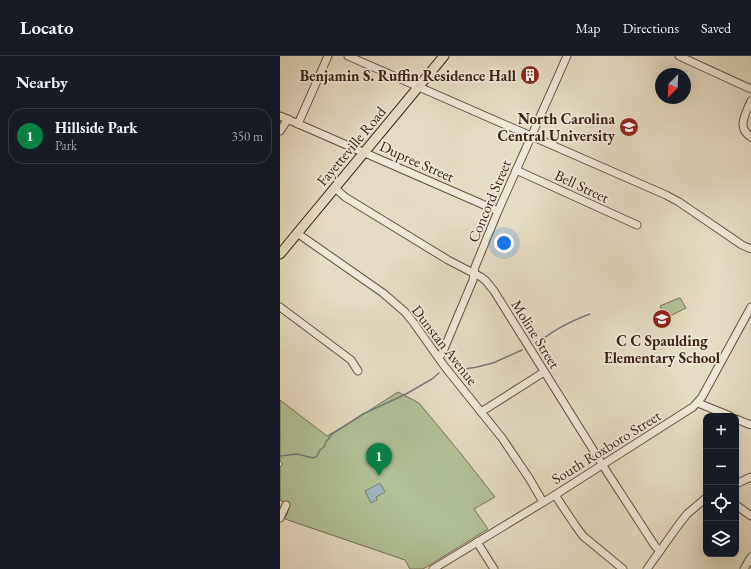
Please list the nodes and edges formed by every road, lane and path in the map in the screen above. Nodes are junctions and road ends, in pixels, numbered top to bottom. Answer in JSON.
{"nodes":[{"id":1,"x":328,"y":56,"type":"edge"},
{"id":2,"x":348,"y":56,"type":"edge"},
{"id":3,"x":444,"y":56,"type":"edge"},
{"id":4,"x":567,"y":56,"type":"edge"},
{"id":5,"x":679,"y":56,"type":"edge"},
{"id":6,"x":419,"y":87,"type":"junction"},
{"id":7,"x":751,"y":89,"type":"edge"},
{"id":8,"x":751,"y":101,"type":"edge"},
{"id":9,"x":280,"y":116,"type":"edge"},
{"id":10,"x":288,"y":120,"type":"junction"},
{"id":11,"x":298,"y":124,"type":"junction"},
{"id":12,"x":280,"y":131,"type":"edge"},
{"id":13,"x":531,"y":137,"type":"junction"},
{"id":14,"x":751,"y":137,"type":"edge"},
{"id":15,"x":364,"y":152,"type":"junction"},
{"id":16,"x":516,"y":170,"type":"junction"},
{"id":17,"x":335,"y":188,"type":"junction"},
{"id":18,"x":498,"y":211,"type":"junction"},
{"id":19,"x":636,"y":225,"type":"dead end"},
{"id":20,"x":297,"y":233,"type":"junction"},
{"id":21,"x":751,"y":251,"type":"edge"},
{"id":22,"x":280,"y":254,"type":"edge"},
{"id":23,"x":474,"y":273,"type":"junction"},
{"id":24,"x":751,"y":306,"type":"edge"},
{"id":25,"x":280,"y":307,"type":"edge"},
{"id":26,"x":439,"y":358,"type":"junction"},
{"id":27,"x":358,"y":371,"type":"dead end"},
{"id":28,"x":544,"y":372,"type":"junction"},
{"id":29,"x":698,"y":403,"type":"junction"},
{"id":30,"x":481,"y":412,"type":"junction"},
{"id":31,"x":723,"y":413,"type":"edge"},
{"id":32,"x":739,"y":420,"type":"edge"},
{"id":33,"x":751,"y":425,"type":"edge"},
{"id":34,"x":602,"y":465,"type":"junction"},
{"id":35,"x":751,"y":476,"type":"edge"},
{"id":36,"x":739,"y":482,"type":"edge"},
{"id":37,"x":556,"y":495,"type":"junction"},
{"id":38,"x":703,"y":501,"type":"edge"},
{"id":39,"x":543,"y":502,"type":"junction"},
{"id":40,"x":286,"y":506,"type":"dead end"},
{"id":41,"x":739,"y":507,"type":"edge"},
{"id":42,"x":751,"y":516,"type":"edge"},
{"id":43,"x":280,"y":518,"type":"edge"},
{"id":44,"x":477,"y":542,"type":"junction"},
{"id":45,"x":660,"y":551,"type":"junction"},
{"id":46,"x":751,"y":558,"type":"edge"},
{"id":47,"x":434,"y":569,"type":"edge"},
{"id":48,"x":494,"y":569,"type":"edge"},
{"id":49,"x":623,"y":569,"type":"edge"},
{"id":50,"x":647,"y":569,"type":"edge"},
{"id":51,"x":744,"y":569,"type":"edge"}],
"edges":[{"from":1,"to":11,"type":"street"},
{"from":2,"to":6,"type":"street"},
{"from":3,"to":6,"type":"main road","name":"Fayetteville Road"},
{"from":4,"to":13,"type":"street","name":"Concord Street"},
{"from":5,"to":7,"type":"street"},
{"from":6,"to":13,"type":"street"},
{"from":6,"to":15,"type":"main road","name":"Fayetteville Road"},
{"from":8,"to":14,"type":"street"},
{"from":9,"to":10,"type":"street","name":"Dupree Street"},
{"from":10,"to":11,"type":"street","name":"Dupree Street"},
{"from":10,"to":12,"type":"street"},
{"from":11,"to":15,"type":"street","name":"Dupree Street"},
{"from":13,"to":16,"type":"street","name":"Concord Street"},
{"from":13,"to":21,"type":"street"},
{"from":15,"to":17,"type":"main road","name":"Fayetteville Road"},
{"from":15,"to":18,"type":"street","name":"Dupree Street"},
{"from":16,"to":18,"type":"street","name":"Concord Street"},
{"from":16,"to":19,"type":"street","name":"Bell Street"},
{"from":17,"to":20,"type":"main road","name":"Fayetteville Road"},
{"from":17,"to":23,"type":"street","name":"Moline Street"},
{"from":18,"to":23,"type":"street","name":"Concord Street"},
{"from":20,"to":22,"type":"main road","name":"Fayetteville Road"},
{"from":20,"to":26,"type":"street","name":"Dunstan Avenue"},
{"from":23,"to":26,"type":"street","name":"Concord Street"},
{"from":23,"to":28,"type":"street","name":"Moline Street"},
{"from":24,"to":29,"type":"street","name":"South Roxboro Street"},
{"from":25,"to":27,"type":"street"},
{"from":26,"to":30,"type":"street","name":"Dunstan Avenue"},
{"from":28,"to":30,"type":"street"},
{"from":28,"to":34,"type":"street","name":"Moline Street"},
{"from":29,"to":31,"type":"street"},
{"from":29,"to":34,"type":"street","name":"South Roxboro Street"},
{"from":30,"to":39,"type":"street","name":"Dunstan Avenue"},
{"from":32,"to":33,"type":"street"},
{"from":34,"to":37,"type":"street","name":"South Roxboro Street"},
{"from":34,"to":45,"type":"street","name":"Moline Street"},
{"from":35,"to":36,"type":"street"},
{"from":37,"to":39,"type":"street","name":"South Roxboro Street"},
{"from":37,"to":49,"type":"street"},
{"from":38,"to":45,"type":"street"},
{"from":39,"to":44,"type":"street","name":"South Roxboro Street"},
{"from":40,"to":43,"type":"street"},
{"from":41,"to":42,"type":"street"},
{"from":44,"to":47,"type":"street","name":"South Roxboro Street"},
{"from":44,"to":48,"type":"street"},
{"from":45,"to":50,"type":"street"},
{"from":46,"to":51,"type":"street"}]}
